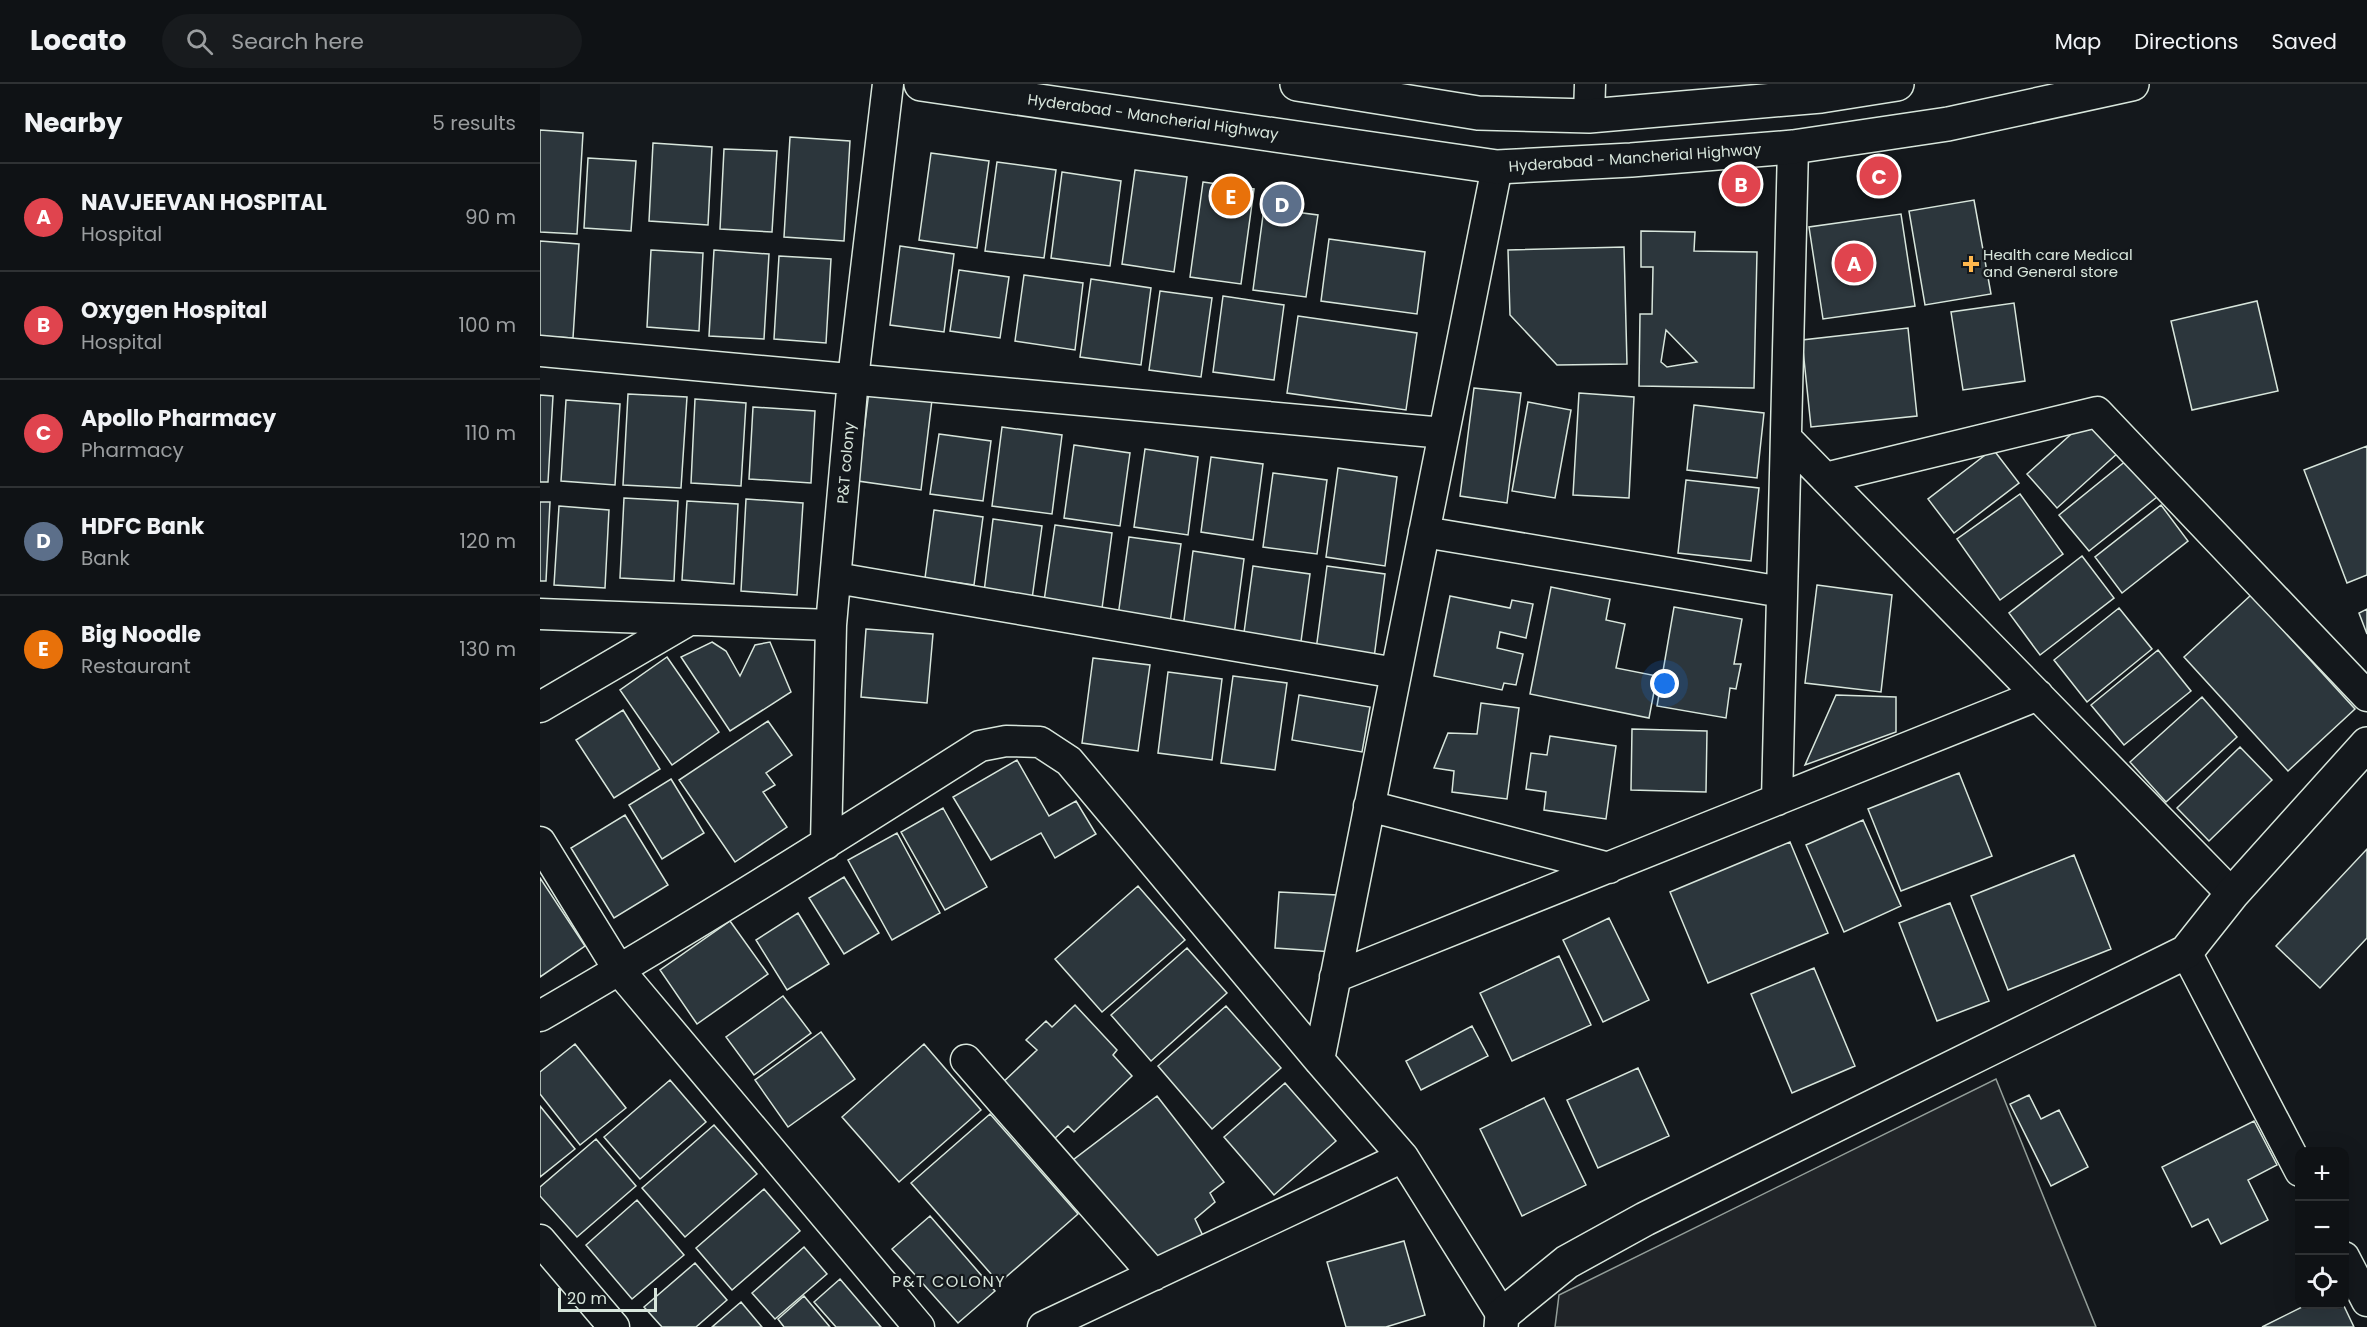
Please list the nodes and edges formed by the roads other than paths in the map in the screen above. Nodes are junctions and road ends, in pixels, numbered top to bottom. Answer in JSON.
{"nodes":[{"id":1,"x":888,"y":84,"type":"edge"},
{"id":2,"x":921,"y":84,"type":"edge"},
{"id":3,"x":1298,"y":84,"type":"edge"},
{"id":4,"x":1590,"y":84,"type":"edge"},
{"id":5,"x":1897,"y":84,"type":"edge"},
{"id":6,"x":2132,"y":84,"type":"edge"},
{"id":7,"x":1589,"y":116,"type":"junction"},
{"id":8,"x":1793,"y":147,"type":"junction"},
{"id":9,"x":1497,"y":167,"type":"junction"},
{"id":10,"x":540,"y":351,"type":"edge"},
{"id":11,"x":854,"y":379,"type":"junction"},
{"id":12,"x":1444,"y":433,"type":"junction"},
{"id":13,"x":1786,"y":438,"type":"junction"},
{"id":14,"x":1825,"y":478,"type":"junction"},
{"id":15,"x":1424,"y":532,"type":"junction"},
{"id":16,"x":836,"y":578,"type":"junction"},
{"id":17,"x":1782,"y":592,"type":"junction"},
{"id":18,"x":540,"y":614,"type":"edge"},
{"id":19,"x":689,"y":620,"type":"junction"},
{"id":20,"x":831,"y":625,"type":"junction"},
{"id":21,"x":1396,"y":673,"type":"junction"},
{"id":22,"x":2038,"y":695,"type":"junction"},
{"id":23,"x":2367,"y":696,"type":"edge"},
{"id":24,"x":540,"y":707,"type":"edge"},
{"id":25,"x":2367,"y":744,"type":"edge"},
{"id":26,"x":1777,"y":800,"type":"junction"},
{"id":27,"x":1369,"y":806,"type":"junction"},
{"id":28,"x":540,"y":842,"type":"edge"},
{"id":29,"x":826,"y":844,"type":"junction"},
{"id":30,"x":1609,"y":868,"type":"junction"},
{"id":31,"x":2232,"y":894,"type":"junction"},
{"id":32,"x":2186,"y":952,"type":"junction"},
{"id":33,"x":620,"y":970,"type":"junction"},
{"id":34,"x":1335,"y":977,"type":"junction"},
{"id":35,"x":540,"y":1016,"type":"edge"},
{"id":36,"x":966,"y":1060,"type":"dead end"},
{"id":37,"x":1318,"y":1060,"type":"junction"},
{"id":38,"x":1403,"y":1157,"type":"junction"},
{"id":39,"x":2295,"y":1161,"type":"edge"},
{"id":40,"x":540,"y":1240,"type":"edge"},
{"id":41,"x":2349,"y":1267,"type":"edge"},
{"id":42,"x":1154,"y":1275,"type":"junction"},
{"id":43,"x":2367,"y":1301,"type":"edge"},
{"id":44,"x":1502,"y":1321,"type":"edge"},
{"id":45,"x":614,"y":1327,"type":"edge"},
{"id":46,"x":919,"y":1327,"type":"edge"},
{"id":47,"x":1043,"y":1327,"type":"edge"}],
"edges":[{"from":1,"to":11,"type":"street","name":"P&T colony"},
{"from":2,"to":9,"type":"main road","name":"Hyderabad - Mancherial Highway"},
{"from":3,"to":7,"type":"main road"},
{"from":4,"to":7,"type":"street"},
{"from":5,"to":7,"type":"main road"},
{"from":6,"to":8,"type":"main road","name":"Hyderabad - Mancherial Highway"},
{"from":8,"to":9,"type":"main road","name":"Hyderabad - Mancherial Highway"},
{"from":8,"to":13,"type":"street"},
{"from":9,"to":12,"type":"street"},
{"from":10,"to":11,"type":"street"},
{"from":11,"to":12,"type":"street"},
{"from":11,"to":16,"type":"street","name":"P&T colony"},
{"from":12,"to":15,"type":"street"},
{"from":13,"to":14,"type":"street"},
{"from":13,"to":17,"type":"street"},
{"from":14,"to":22,"type":"street"},
{"from":14,"to":23,"type":"street"},
{"from":15,"to":17,"type":"street"},
{"from":15,"to":21,"type":"street"},
{"from":16,"to":20,"type":"street","name":"P&T colony"},
{"from":16,"to":21,"type":"street"},
{"from":17,"to":26,"type":"street"},
{"from":18,"to":19,"type":"street"},
{"from":19,"to":20,"type":"street"},
{"from":19,"to":24,"type":"street"},
{"from":20,"to":29,"type":"street","name":"P&T colony"},
{"from":21,"to":27,"type":"street"},
{"from":22,"to":26,"type":"street"},
{"from":22,"to":31,"type":"street"},
{"from":25,"to":31,"type":"main road"},
{"from":26,"to":30,"type":"street"},
{"from":27,"to":30,"type":"street"},
{"from":27,"to":34,"type":"street"},
{"from":28,"to":33,"type":"street"},
{"from":29,"to":33,"type":"street"},
{"from":29,"to":37,"type":"street"},
{"from":30,"to":34,"type":"street"},
{"from":31,"to":32,"type":"main road"},
{"from":32,"to":39,"type":"street"},
{"from":32,"to":44,"type":"main road"},
{"from":33,"to":35,"type":"street"},
{"from":33,"to":46,"type":"street"},
{"from":34,"to":37,"type":"street"},
{"from":36,"to":42,"type":"street"},
{"from":37,"to":38,"type":"street"},
{"from":38,"to":42,"type":"street"},
{"from":38,"to":44,"type":"street"},
{"from":40,"to":45,"type":"street"},
{"from":41,"to":43,"type":"street"},
{"from":42,"to":47,"type":"street"}]}
